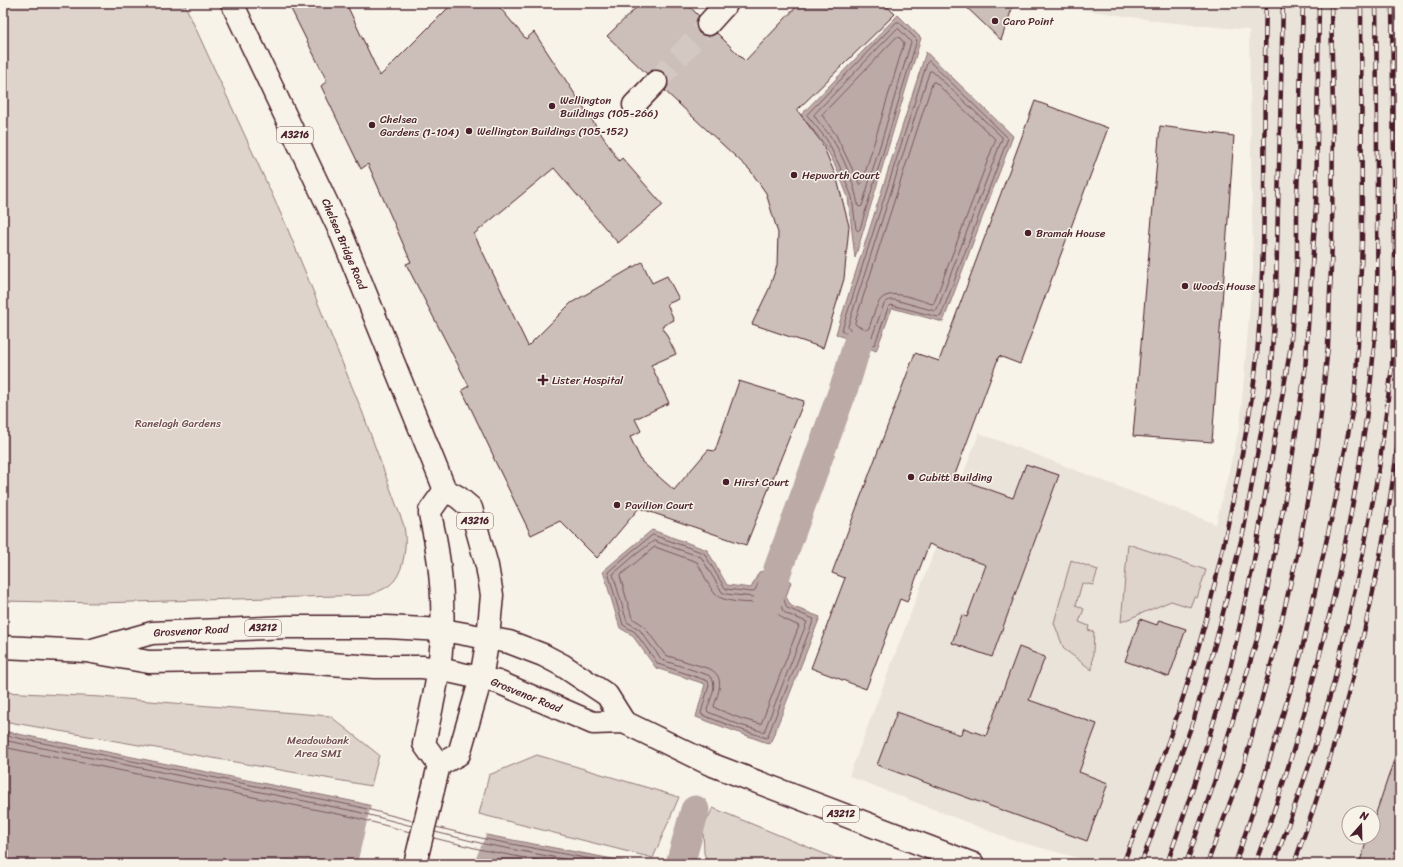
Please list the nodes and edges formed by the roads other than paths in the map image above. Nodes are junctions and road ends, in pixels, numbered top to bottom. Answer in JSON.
{"nodes":[{"id":1,"x":232,"y":3,"type":"edge"},
{"id":2,"x":727,"y":3,"type":"edge"},
{"id":3,"x":708,"y":24,"type":"tunnel mouth"},
{"id":4,"x":656,"y":82,"type":"tunnel mouth"},
{"id":5,"x":634,"y":105,"type":"dead end"},
{"id":6,"x":445,"y":490,"type":"junction"},
{"id":7,"x":443,"y":630,"type":"junction"},
{"id":8,"x":488,"y":638,"type":"junction"},
{"id":9,"x":3,"y":648,"type":"edge"},
{"id":10,"x":86,"y":651,"type":"junction"},
{"id":11,"x":439,"y":669,"type":"junction"},
{"id":12,"x":481,"y":678,"type":"junction"},
{"id":13,"x":624,"y":722,"type":"junction"},
{"id":14,"x":439,"y":766,"type":"junction"},
{"id":15,"x":415,"y":864,"type":"edge"},
{"id":16,"x":973,"y":864,"type":"edge"}],
"edges":[{"from":1,"to":6,"type":"main road","name":"Chelsea Bridge Road","number":"A3216"},
{"from":2,"to":3,"type":"main road"},
{"from":4,"to":5,"type":"main road"},
{"from":6,"to":7,"type":"main road"},
{"from":6,"to":8,"type":"main road","number":"A3216"},
{"from":7,"to":8,"type":"main road","name":"Grosvenor Road","number":"A3212"},
{"from":7,"to":10,"type":"main road","name":"Grosvenor Road","number":"A3212"},
{"from":7,"to":11,"type":"main road"},
{"from":8,"to":12,"type":"main road","number":"A3216"},
{"from":8,"to":13,"type":"main road","name":"Grosvenor Road","number":"A3212"},
{"from":9,"to":10,"type":"main road","number":"A3212"},
{"from":10,"to":11,"type":"main road","name":"Grosvenor Road","number":"A3212"},
{"from":11,"to":12,"type":"main road","name":"Grosvenor Road","number":"A3212"},
{"from":11,"to":14,"type":"main road"},
{"from":12,"to":13,"type":"main road","name":"Grosvenor Road","number":"A3212"},
{"from":12,"to":14,"type":"main road","number":"A3216"},
{"from":13,"to":16,"type":"main road","name":"Grosvenor Road","number":"A3212"},
{"from":14,"to":15,"type":"main road"}]}
